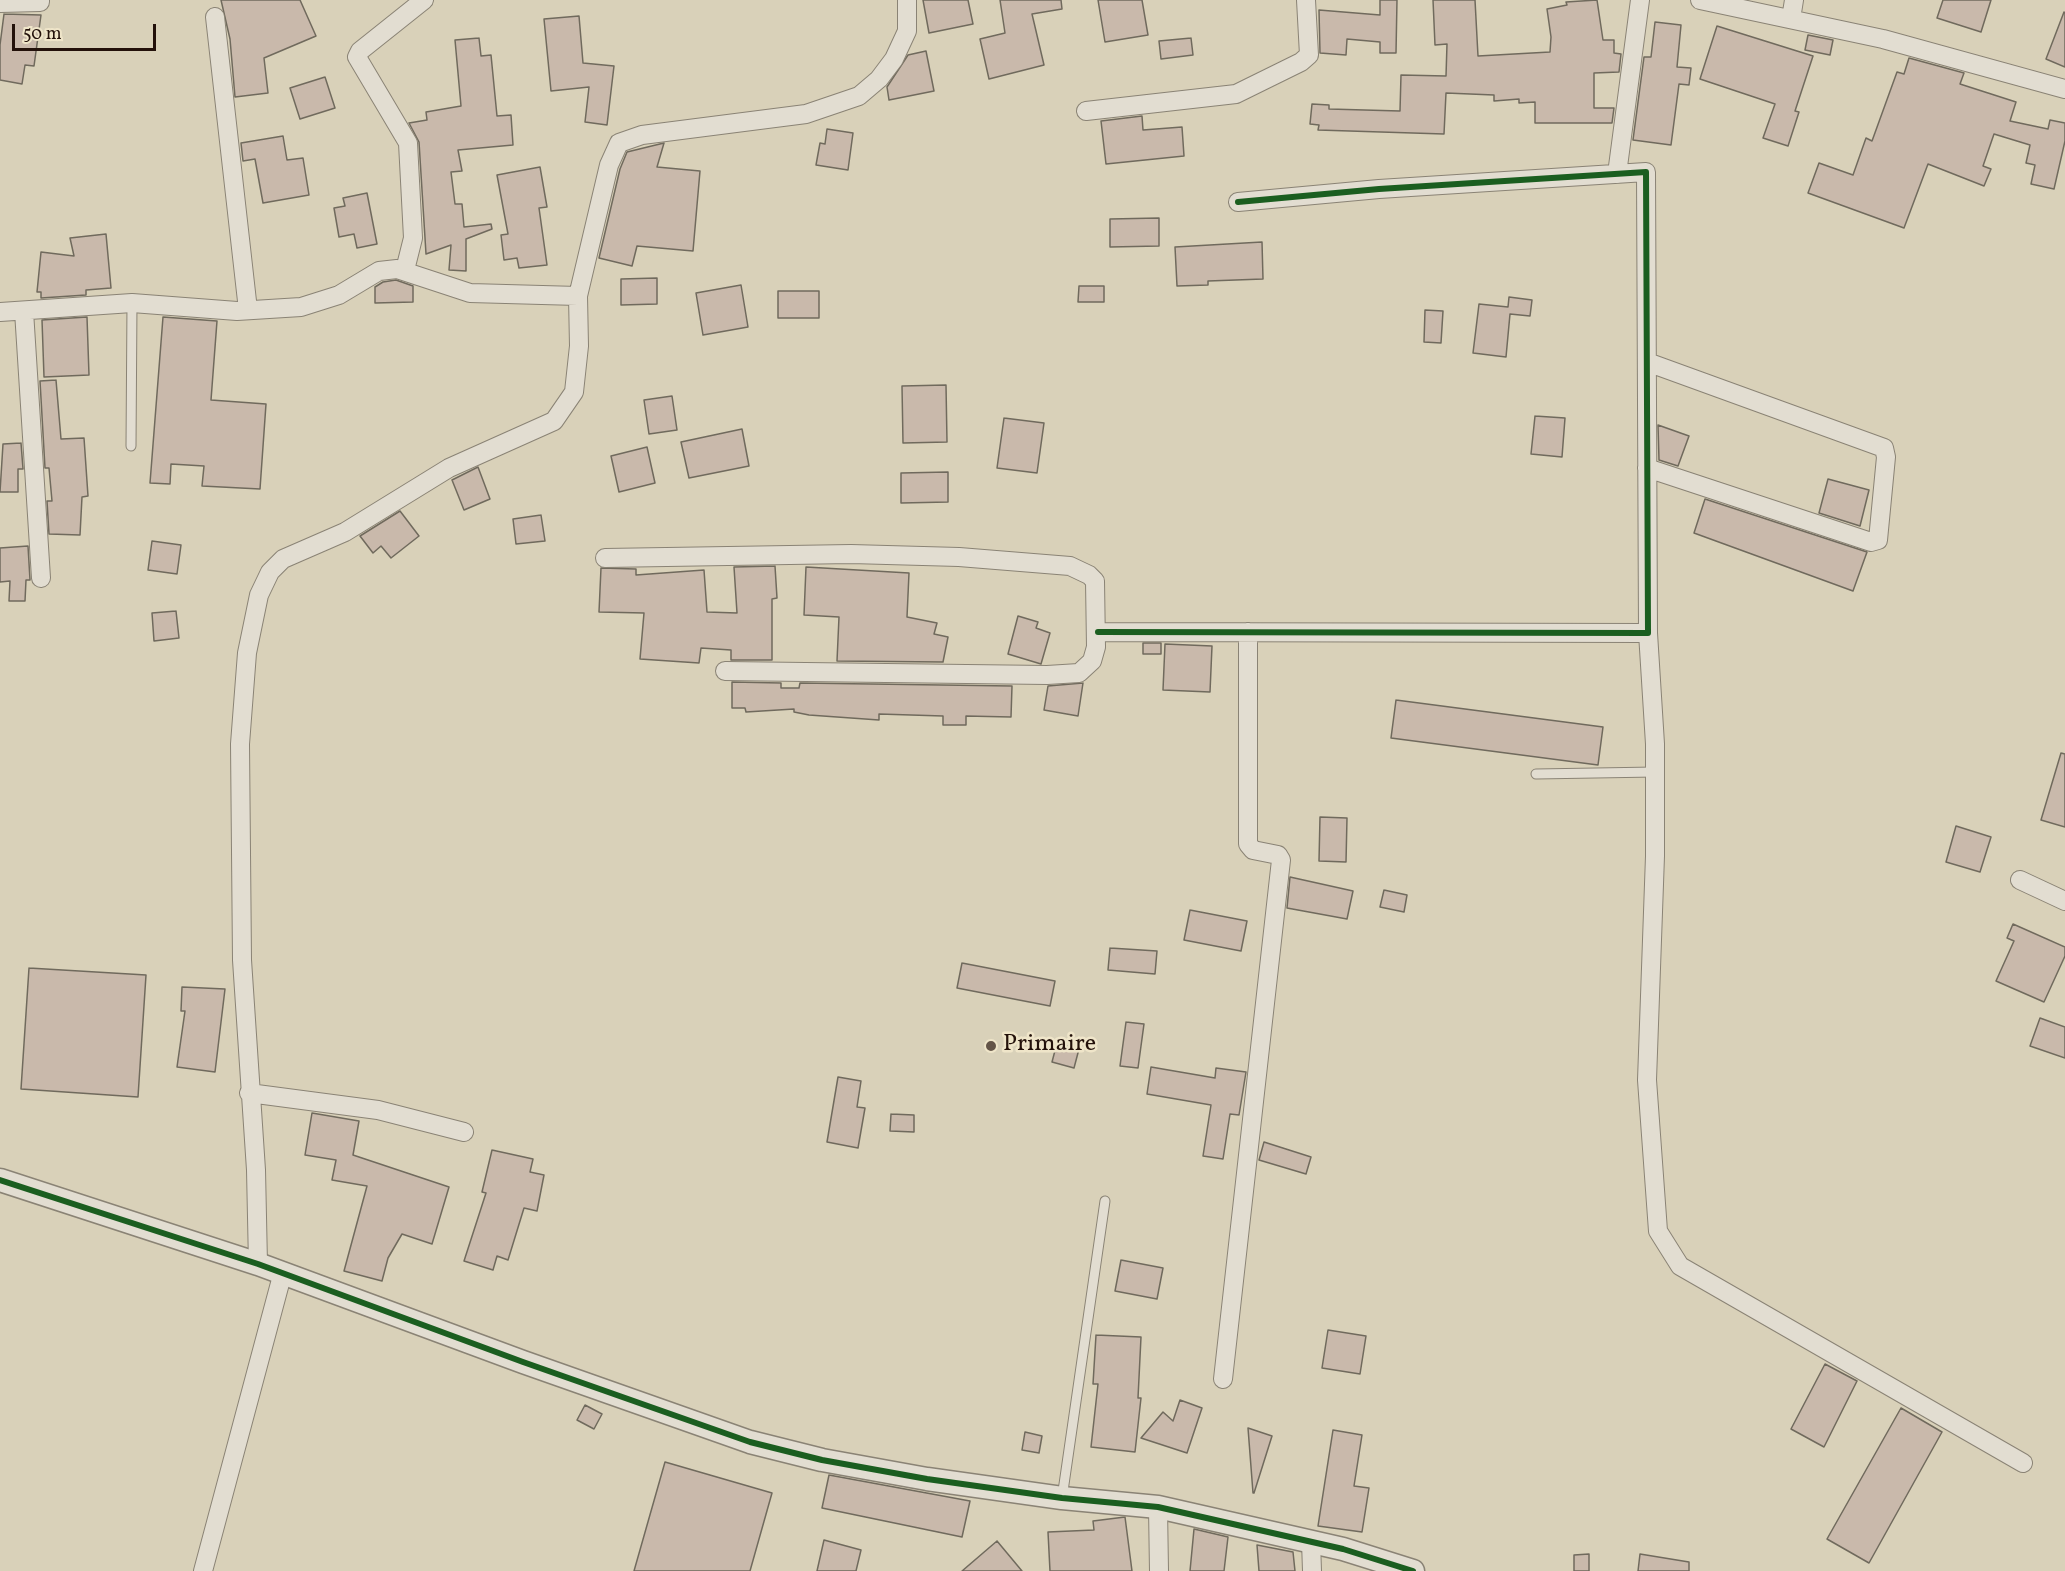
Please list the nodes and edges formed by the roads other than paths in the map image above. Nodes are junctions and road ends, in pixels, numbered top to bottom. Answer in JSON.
{"nodes":[{"id":1,"x":40,"y":0,"type":"edge"},
{"id":2,"x":424,"y":0,"type":"edge"},
{"id":3,"x":907,"y":0,"type":"edge"},
{"id":4,"x":1306,"y":0,"type":"edge"},
{"id":5,"x":1640,"y":0,"type":"edge"},
{"id":6,"x":1700,"y":0,"type":"edge"},
{"id":7,"x":1794,"y":0,"type":"edge"},
{"id":8,"x":0,"y":3,"type":"edge"},
{"id":9,"x":215,"y":17,"type":"dead end"},
{"id":10,"x":1791,"y":19,"type":"junction"},
{"id":11,"x":2065,"y":89,"type":"edge"},
{"id":12,"x":1086,"y":111,"type":"dead end"},
{"id":13,"x":1617,"y":174,"type":"junction"},
{"id":14,"x":1238,"y":202,"type":"dead end"},
{"id":15,"x":405,"y":270,"type":"junction"},
{"id":16,"x":578,"y":296,"type":"junction"},
{"id":17,"x":132,"y":303,"type":"junction"},
{"id":18,"x":248,"y":310,"type":"junction"},
{"id":19,"x":24,"y":311,"type":"junction"},
{"id":20,"x":0,"y":312,"type":"edge"},
{"id":21,"x":1647,"y":362,"type":"junction"},
{"id":22,"x":131,"y":446,"type":"dead end"},
{"id":23,"x":1647,"y":468,"type":"junction"},
{"id":24,"x":605,"y":558,"type":"dead end"},
{"id":25,"x":41,"y":578,"type":"dead end"},
{"id":26,"x":1098,"y":632,"type":"junction"},
{"id":27,"x":1248,"y":632,"type":"junction"},
{"id":28,"x":1648,"y":633,"type":"junction"},
{"id":29,"x":725,"y":670,"type":"dead end"},
{"id":30,"x":1655,"y":772,"type":"junction"},
{"id":31,"x":1536,"y":774,"type":"dead end"},
{"id":32,"x":2020,"y":880,"type":"dead end"},
{"id":33,"x":2065,"y":901,"type":"edge"},
{"id":34,"x":249,"y":1092,"type":"junction"},
{"id":35,"x":464,"y":1132,"type":"dead end"},
{"id":36,"x":0,"y":1180,"type":"edge"},
{"id":37,"x":1105,"y":1201,"type":"dead end"},
{"id":38,"x":258,"y":1264,"type":"junction"},
{"id":39,"x":284,"y":1272,"type":"junction"},
{"id":40,"x":1222,"y":1379,"type":"dead end"},
{"id":41,"x":2023,"y":1463,"type":"dead end"},
{"id":42,"x":1062,"y":1498,"type":"junction"},
{"id":43,"x":1158,"y":1507,"type":"junction"},
{"id":44,"x":1311,"y":1542,"type":"junction"},
{"id":45,"x":203,"y":1571,"type":"edge"},
{"id":46,"x":1159,"y":1571,"type":"edge"},
{"id":47,"x":1312,"y":1571,"type":"edge"},
{"id":48,"x":1413,"y":1571,"type":"edge"}],
"edges":[{"from":1,"to":8,"type":"street"},
{"from":2,"to":15,"type":"street"},
{"from":3,"to":16,"type":"street"},
{"from":4,"to":12,"type":"street"},
{"from":5,"to":13,"type":"street"},
{"from":6,"to":10,"type":"street"},
{"from":7,"to":10,"type":"street"},
{"from":9,"to":18,"type":"street"},
{"from":10,"to":11,"type":"street"},
{"from":13,"to":14,"type":"street"},
{"from":13,"to":21,"type":"street"},
{"from":15,"to":16,"type":"street"},
{"from":15,"to":18,"type":"street"},
{"from":16,"to":34,"type":"street"},
{"from":17,"to":18,"type":"street"},
{"from":17,"to":19,"type":"street"},
{"from":17,"to":22,"type":"lane"},
{"from":19,"to":20,"type":"street"},
{"from":19,"to":25,"type":"street"},
{"from":21,"to":23,"type":"street"},
{"from":21,"to":23,"type":"street"},
{"from":23,"to":28,"type":"street"},
{"from":24,"to":26,"type":"street"},
{"from":26,"to":27,"type":"street"},
{"from":26,"to":29,"type":"street"},
{"from":27,"to":28,"type":"street"},
{"from":27,"to":40,"type":"street"},
{"from":28,"to":30,"type":"street"},
{"from":30,"to":31,"type":"lane"},
{"from":30,"to":41,"type":"street"},
{"from":32,"to":33,"type":"street"},
{"from":34,"to":35,"type":"street"},
{"from":34,"to":38,"type":"street"},
{"from":36,"to":38,"type":"street"},
{"from":37,"to":42,"type":"lane"},
{"from":38,"to":39,"type":"street"},
{"from":39,"to":42,"type":"street"},
{"from":39,"to":45,"type":"street"},
{"from":42,"to":43,"type":"street"},
{"from":43,"to":44,"type":"street"},
{"from":43,"to":46,"type":"street"},
{"from":44,"to":47,"type":"street"},
{"from":44,"to":48,"type":"street"}]}
